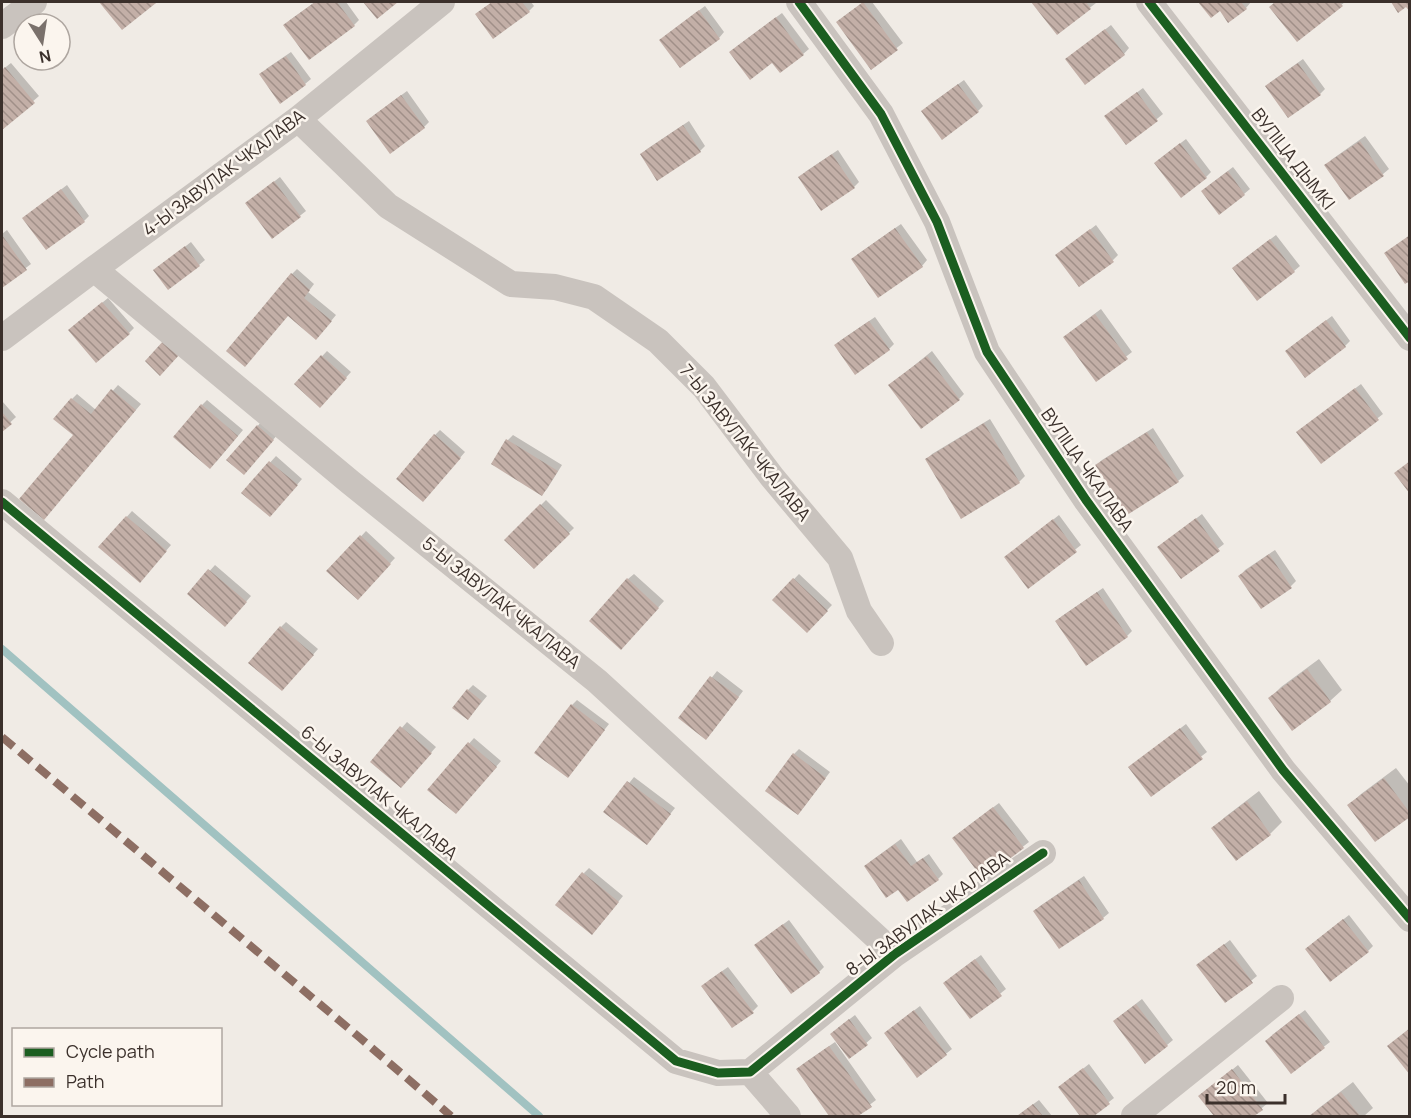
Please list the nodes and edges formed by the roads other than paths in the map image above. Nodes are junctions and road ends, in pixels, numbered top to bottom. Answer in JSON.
{"nodes":[{"id":1,"x":34,"y":2,"type":"edge"},
{"id":2,"x":442,"y":2,"type":"edge"},
{"id":3,"x":799,"y":2,"type":"edge"},
{"id":4,"x":1149,"y":2,"type":"edge"},
{"id":5,"x":2,"y":26,"type":"edge"},
{"id":6,"x":298,"y":119,"type":"junction"},
{"id":7,"x":94,"y":268,"type":"junction"},
{"id":8,"x":1407,"y":330,"type":"edge"},
{"id":9,"x":2,"y":338,"type":"edge"},
{"id":10,"x":2,"y":502,"type":"edge"},
{"id":11,"x":881,"y":643,"type":"dead end"},
{"id":12,"x":1043,"y":853,"type":"dead end"},
{"id":13,"x":1410,"y":920,"type":"edge"},
{"id":14,"x":895,"y":954,"type":"junction"},
{"id":15,"x":1281,"y":998,"type":"dead end"},
{"id":16,"x":750,"y":1072,"type":"junction"},
{"id":17,"x":788,"y":1116,"type":"edge"},
{"id":18,"x":1134,"y":1116,"type":"edge"}],
"edges":[{"from":1,"to":5,"type":"street"},
{"from":2,"to":6,"type":"street","name":"4-Ы ЗАВУЛАК ЧКАЛАВА"},
{"from":3,"to":13,"type":"street","name":"ВУЛІЦА ЧКАЛАВА"},
{"from":4,"to":8,"type":"street","name":"ВУЛІЦА ДЫМКІ"},
{"from":6,"to":7,"type":"street","name":"4-Ы ЗАВУЛАК ЧКАЛАВА"},
{"from":6,"to":11,"type":"street","name":"7-Ы ЗАВУЛАК ЧКАЛАВА"},
{"from":7,"to":9,"type":"street","name":"4-Ы ЗАВУЛАК ЧКАЛАВА"},
{"from":7,"to":14,"type":"street","name":"5-Ы ЗАВУЛАК ЧКАЛАВА"},
{"from":10,"to":16,"type":"street","name":"6-Ы ЗАВУЛАК ЧКАЛАВА"},
{"from":12,"to":14,"type":"street","name":"8-Ы ЗАВУЛАК ЧКАЛАВА"},
{"from":14,"to":16,"type":"street","name":"8-Ы ЗАВУЛАК ЧКАЛАВА"},
{"from":15,"to":18,"type":"street"},
{"from":16,"to":17,"type":"street"}]}
